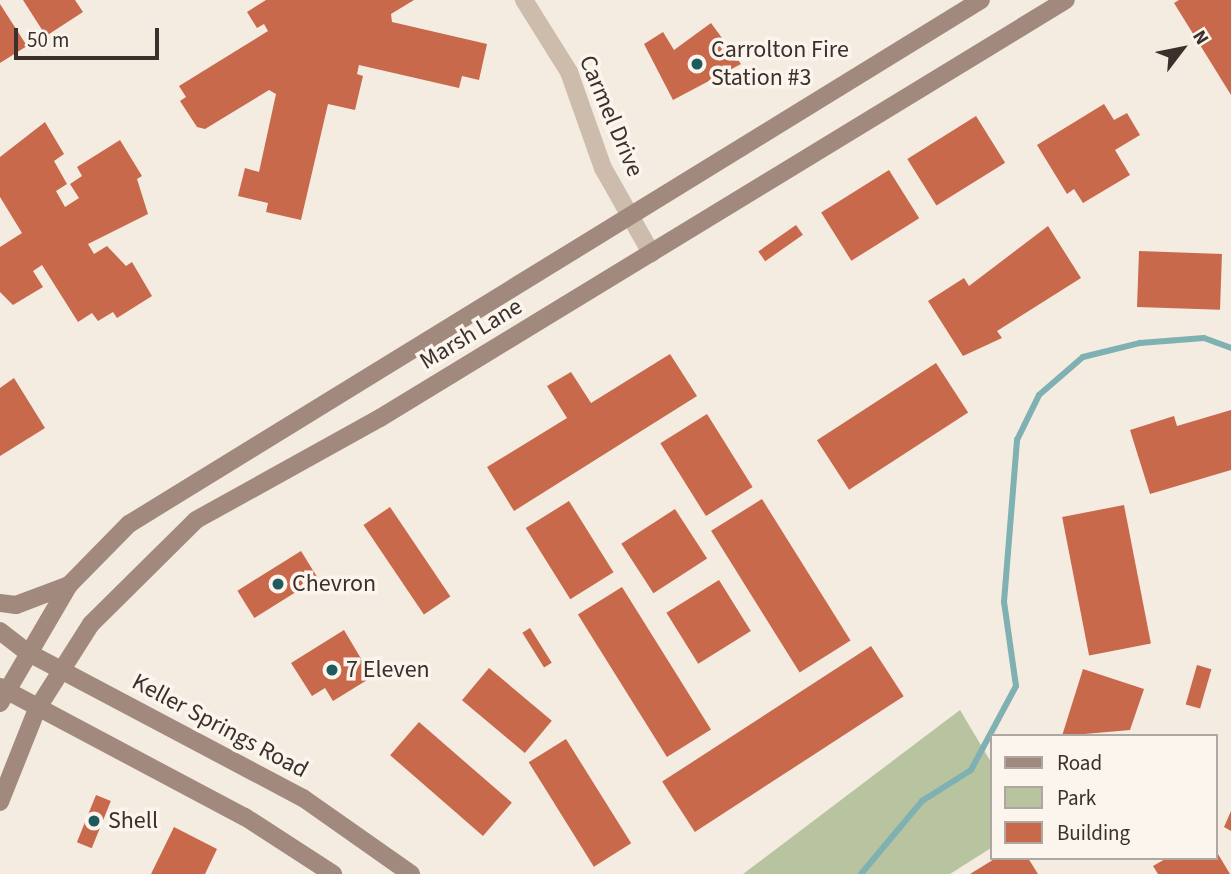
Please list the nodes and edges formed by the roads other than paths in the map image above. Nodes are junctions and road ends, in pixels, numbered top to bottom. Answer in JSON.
{"nodes":[{"id":1,"x":524,"y":0,"type":"edge"},
{"id":2,"x":981,"y":0,"type":"edge"},
{"id":3,"x":1065,"y":0,"type":"edge"},
{"id":4,"x":628,"y":217,"type":"junction"},
{"id":5,"x":650,"y":253,"type":"junction"},
{"id":6,"x":69,"y":585,"type":"junction"},
{"id":7,"x":0,"y":603,"type":"edge"},
{"id":8,"x":0,"y":631,"type":"edge"},
{"id":9,"x":27,"y":652,"type":"junction"},
{"id":10,"x":63,"y":671,"type":"junction"},
{"id":11,"x":2,"y":694,"type":"edge"},
{"id":12,"x":37,"y":709,"type":"junction"},
{"id":13,"x":0,"y":802,"type":"edge"},
{"id":14,"x":333,"y":874,"type":"edge"},
{"id":15,"x":411,"y":874,"type":"edge"}],
"edges":[{"from":1,"to":4,"type":"street","name":"Carmel Drive"},
{"from":2,"to":4,"type":"main road","name":"Marsh Lane"},
{"from":3,"to":5,"type":"main road","name":"Marsh Lane"},
{"from":4,"to":5,"type":"street","name":"Carmel Drive"},
{"from":4,"to":6,"type":"main road","name":"Marsh Lane"},
{"from":5,"to":10,"type":"main road","name":"Marsh Lane"},
{"from":6,"to":7,"type":"main road"},
{"from":6,"to":9,"type":"main road","name":"Marsh Lane"},
{"from":8,"to":9,"type":"main road","name":"Keller Springs Road"},
{"from":9,"to":10,"type":"main road","name":"Keller Springs Road"},
{"from":9,"to":11,"type":"main road","name":"Marsh Lane"},
{"from":10,"to":12,"type":"main road","name":"Marsh Lane"},
{"from":10,"to":15,"type":"main road","name":"Keller Springs Road"},
{"from":11,"to":12,"type":"main road"},
{"from":12,"to":13,"type":"main road","name":"Marsh Lane"},
{"from":12,"to":14,"type":"main road"}]}
